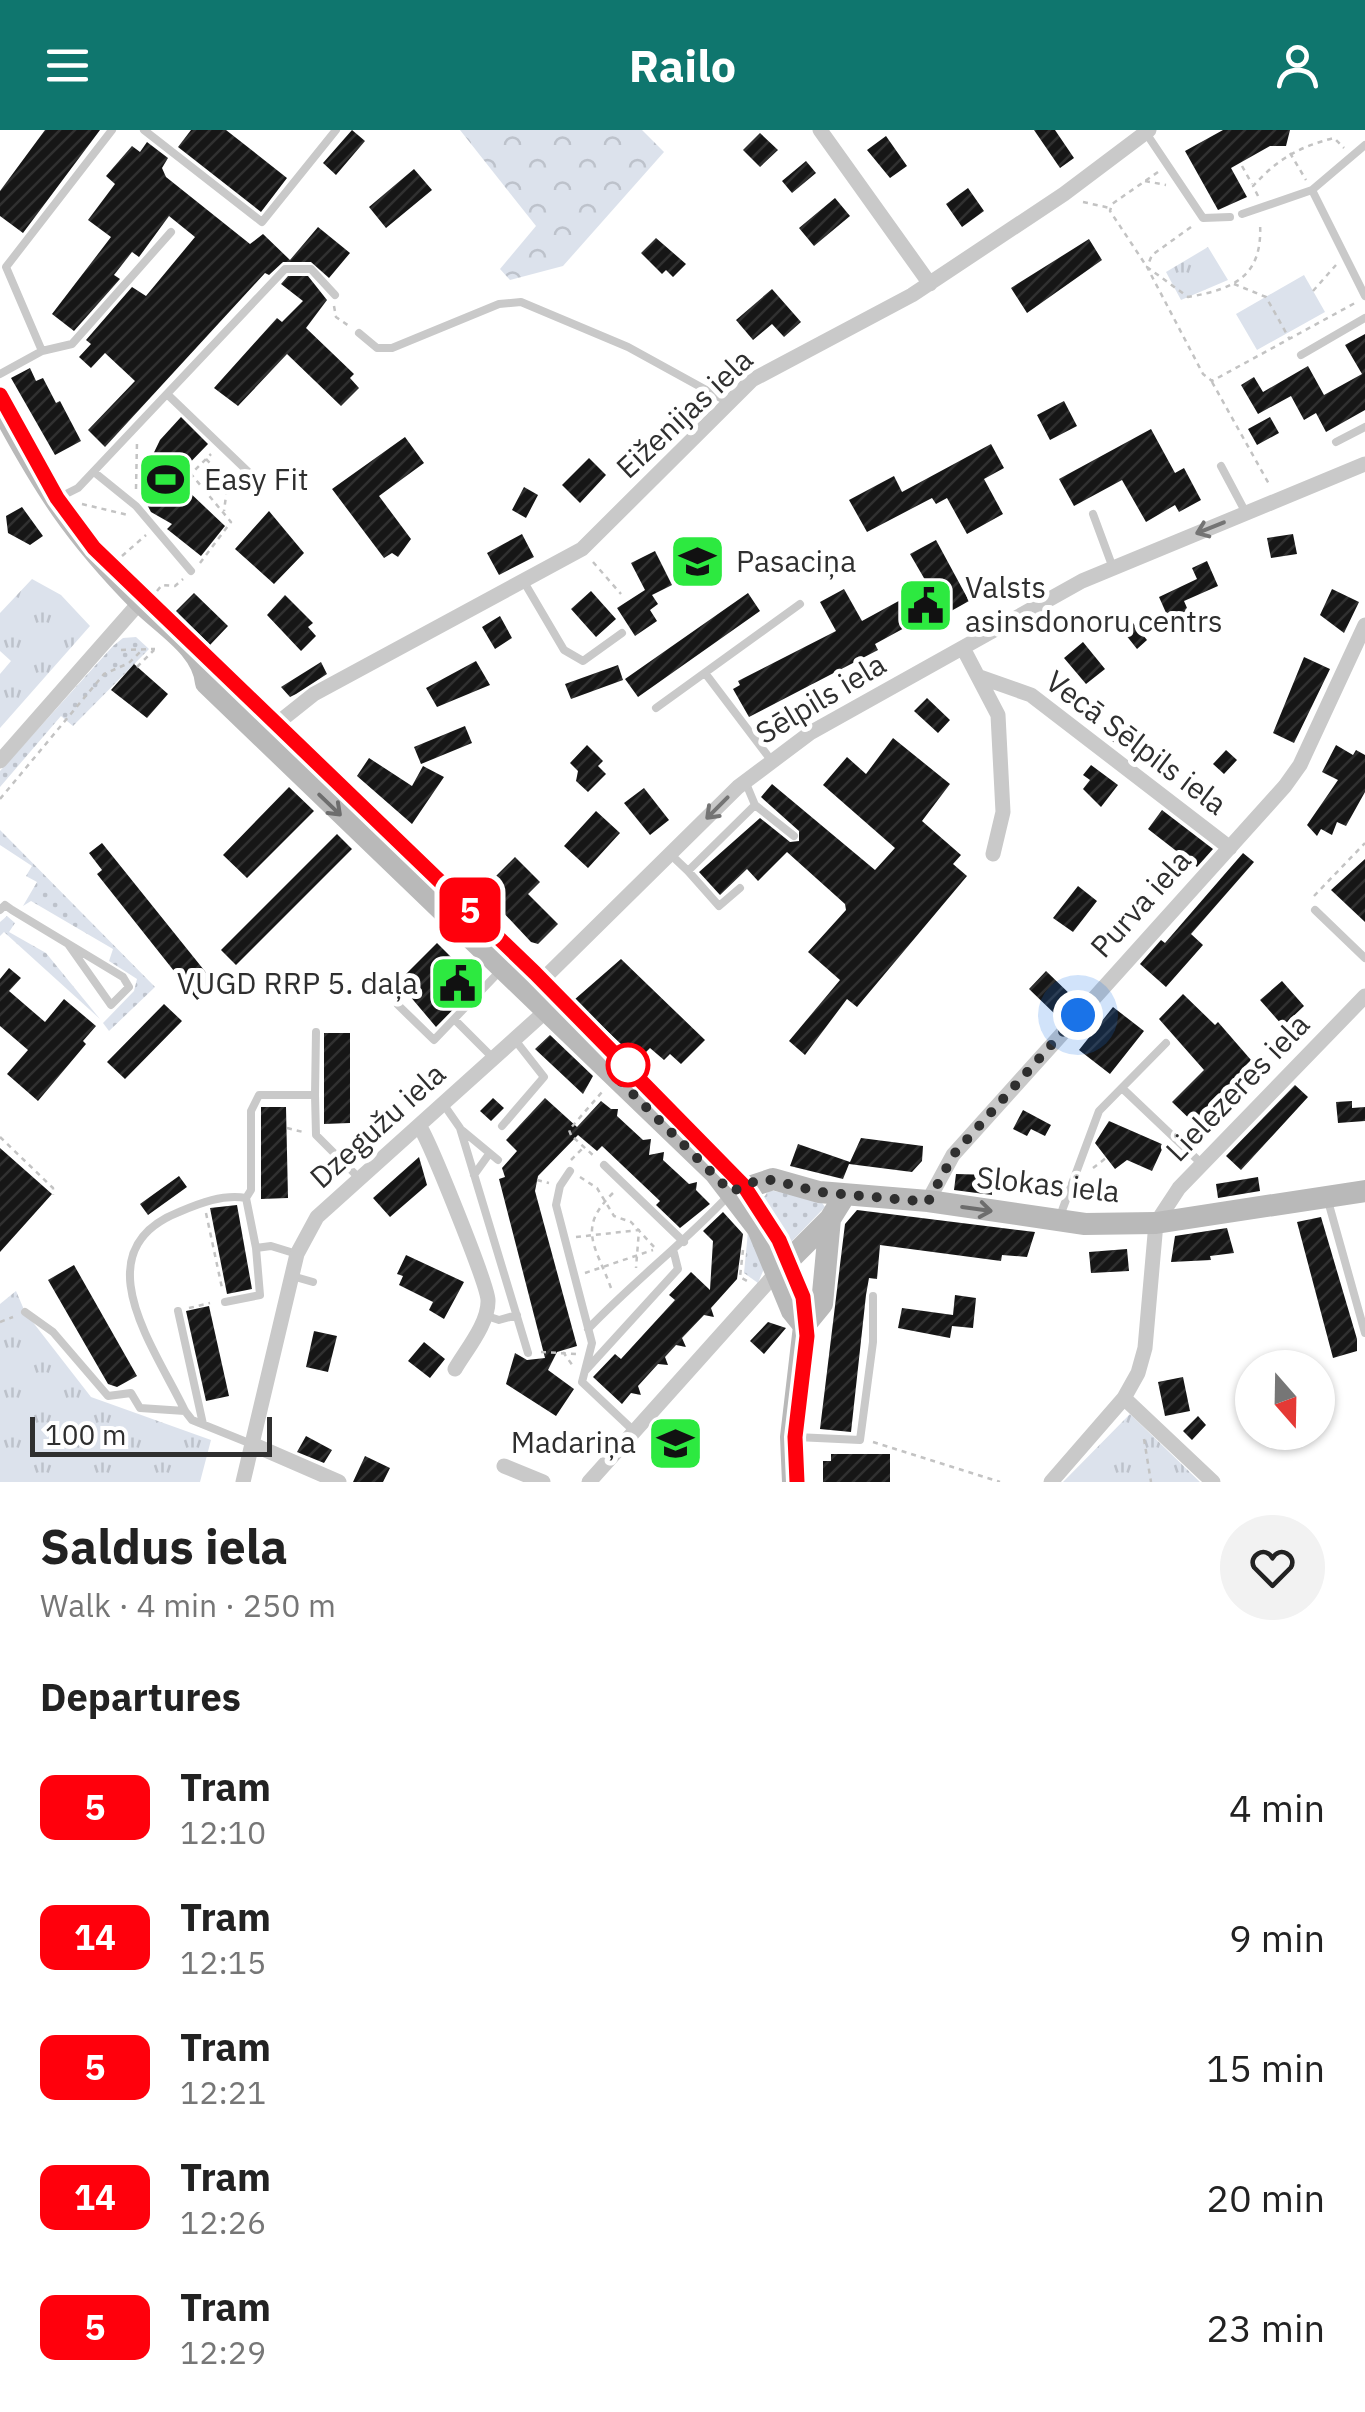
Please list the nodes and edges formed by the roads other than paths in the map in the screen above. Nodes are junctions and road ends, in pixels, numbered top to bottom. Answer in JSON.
{"nodes":[{"id":1,"x":112,"y":130,"type":"edge"},
{"id":2,"x":144,"y":130,"type":"edge"},
{"id":3,"x":336,"y":130,"type":"edge"},
{"id":4,"x":820,"y":130,"type":"edge"},
{"id":5,"x":1151,"y":131,"type":"edge"},
{"id":6,"x":1365,"y":145,"type":"edge"},
{"id":7,"x":1312,"y":190,"type":"junction"},
{"id":8,"x":1242,"y":214,"type":"dead end"},
{"id":9,"x":1230,"y":218,"type":"dead end"},
{"id":10,"x":170,"y":232,"type":"dead end"},
{"id":11,"x":930,"y":284,"type":"junction"},
{"id":12,"x":335,"y":295,"type":"road end"},
{"id":13,"x":1365,"y":297,"type":"edge"},
{"id":14,"x":1365,"y":318,"type":"edge"},
{"id":15,"x":358,"y":333,"type":"road end"},
{"id":16,"x":42,"y":351,"type":"junction"},
{"id":17,"x":1301,"y":355,"type":"dead end"},
{"id":18,"x":0,"y":374,"type":"edge"},
{"id":19,"x":167,"y":394,"type":"junction"},
{"id":20,"x":728,"y":402,"type":"junction"},
{"id":21,"x":0,"y":406,"type":"edge"},
{"id":22,"x":1365,"y":426,"type":"edge"},
{"id":23,"x":1336,"y":442,"type":"dead end"},
{"id":24,"x":1365,"y":464,"type":"edge"},
{"id":25,"x":1222,"y":466,"type":"dead end"},
{"id":26,"x":94,"y":472,"type":"junction"},
{"id":27,"x":261,"y":484,"type":"dead end"},
{"id":28,"x":60,"y":501,"type":"junction"},
{"id":29,"x":1246,"y":513,"type":"junction"},
{"id":30,"x":1093,"y":514,"type":"dead end"},
{"id":31,"x":1113,"y":568,"type":"junction"},
{"id":32,"x":191,"y":571,"type":"road end"},
{"id":33,"x":524,"y":582,"type":"junction"},
{"id":34,"x":147,"y":599,"type":"junction"},
{"id":35,"x":800,"y":604,"type":"dead end"},
{"id":36,"x":1365,"y":624,"type":"edge"},
{"id":37,"x":622,"y":633,"type":"dead end"},
{"id":38,"x":964,"y":650,"type":"junction"},
{"id":39,"x":704,"y":673,"type":"junction"},
{"id":40,"x":980,"y":678,"type":"junction"},
{"id":41,"x":656,"y":708,"type":"dead end"},
{"id":42,"x":260,"y":737,"type":"junction"},
{"id":43,"x":770,"y":760,"type":"junction"},
{"id":44,"x":0,"y":761,"type":"edge"},
{"id":45,"x":745,"y":781,"type":"junction"},
{"id":46,"x":756,"y":805,"type":"junction"},
{"id":47,"x":794,"y":836,"type":"dead end"},
{"id":48,"x":1230,"y":848,"type":"junction"},
{"id":49,"x":670,"y":854,"type":"junction"},
{"id":50,"x":993,"y":854,"type":"dead end"},
{"id":51,"x":688,"y":872,"type":"junction"},
{"id":52,"x":740,"y":888,"type":"dead end"},
{"id":53,"x":1312,"y":906,"type":"road end"},
{"id":54,"x":0,"y":910,"type":"edge"},
{"id":55,"x":68,"y":944,"type":"junction"},
{"id":56,"x":1365,"y":958,"type":"edge"},
{"id":57,"x":502,"y":969,"type":"junction"},
{"id":58,"x":529,"y":993,"type":"junction"},
{"id":59,"x":1365,"y":996,"type":"edge"},
{"id":60,"x":398,"y":1005,"type":"dead end"},
{"id":61,"x":547,"y":1010,"type":"junction"},
{"id":62,"x":454,"y":1019,"type":"junction"},
{"id":63,"x":316,"y":1032,"type":"dead end"},
{"id":64,"x":515,"y":1040,"type":"junction"},
{"id":65,"x":1166,"y":1043,"type":"dead end"},
{"id":66,"x":494,"y":1058,"type":"junction"},
{"id":67,"x":1122,"y":1088,"type":"junction"},
{"id":68,"x":316,"y":1096,"type":"junction"},
{"id":69,"x":444,"y":1106,"type":"junction"},
{"id":70,"x":502,"y":1126,"type":"dead end"},
{"id":71,"x":420,"y":1127,"type":"junction"},
{"id":72,"x":460,"y":1128,"type":"junction"},
{"id":73,"x":489,"y":1154,"type":"junction"},
{"id":74,"x":498,"y":1160,"type":"dead end"},
{"id":75,"x":1202,"y":1164,"type":"junction"},
{"id":76,"x":604,"y":1165,"type":"road end"},
{"id":77,"x":570,"y":1166,"type":"road end"},
{"id":78,"x":474,"y":1175,"type":"junction"},
{"id":79,"x":358,"y":1177,"type":"junction"},
{"id":80,"x":731,"y":1192,"type":"junction"},
{"id":81,"x":1365,"y":1192,"type":"edge"},
{"id":82,"x":845,"y":1195,"type":"junction"},
{"id":83,"x":1326,"y":1197,"type":"junction"},
{"id":84,"x":246,"y":1198,"type":"junction"},
{"id":85,"x":928,"y":1202,"type":"junction"},
{"id":86,"x":830,"y":1219,"type":"junction"},
{"id":87,"x":1059,"y":1220,"type":"junction"},
{"id":88,"x":1156,"y":1223,"type":"junction"},
{"id":89,"x":684,"y":1242,"type":"junction"},
{"id":90,"x":256,"y":1248,"type":"junction"},
{"id":91,"x":297,"y":1254,"type":"junction"},
{"id":92,"x":669,"y":1255,"type":"junction"},
{"id":93,"x":778,"y":1270,"type":"junction"},
{"id":94,"x":292,"y":1276,"type":"junction"},
{"id":95,"x":313,"y":1282,"type":"dead end"},
{"id":96,"x":873,"y":1296,"type":"dead end"},
{"id":97,"x":224,"y":1302,"type":"road end"},
{"id":98,"x":178,"y":1311,"type":"road end"},
{"id":99,"x":26,"y":1312,"type":"road end"},
{"id":100,"x":517,"y":1314,"type":"junction"},
{"id":101,"x":484,"y":1316,"type":"junction"},
{"id":102,"x":804,"y":1326,"type":"junction"},
{"id":103,"x":588,"y":1328,"type":"junction"},
{"id":104,"x":1365,"y":1333,"type":"edge"},
{"id":105,"x":592,"y":1343,"type":"junction"},
{"id":106,"x":604,"y":1350,"type":"junction"},
{"id":107,"x":528,"y":1353,"type":"dead end"},
{"id":108,"x":455,"y":1369,"type":"dead end"},
{"id":109,"x":581,"y":1376,"type":"junction"},
{"id":110,"x":1124,"y":1398,"type":"junction"},
{"id":111,"x":184,"y":1411,"type":"junction"},
{"id":112,"x":203,"y":1424,"type":"junction"},
{"id":113,"x":634,"y":1432,"type":"junction"},
{"id":114,"x":791,"y":1437,"type":"junction"},
{"id":115,"x":254,"y":1445,"type":"junction"},
{"id":116,"x":504,"y":1466,"type":"dead end"},
{"id":117,"x":243,"y":1482,"type":"edge"},
{"id":118,"x":339,"y":1482,"type":"edge"},
{"id":119,"x":543,"y":1482,"type":"edge"},
{"id":120,"x":589,"y":1482,"type":"edge"},
{"id":121,"x":793,"y":1482,"type":"edge"},
{"id":122,"x":1052,"y":1482,"type":"edge"},
{"id":123,"x":1213,"y":1482,"type":"edge"}],
"edges":[{"from":1,"to":16,"type":"lane"},
{"from":2,"to":3,"type":"lane"},
{"from":4,"to":11,"type":"street"},
{"from":5,"to":9,"type":"lane"},
{"from":5,"to":11,"type":"street","name":"Eiženijas iela"},
{"from":6,"to":7,"type":"lane"},
{"from":7,"to":8,"type":"lane"},
{"from":7,"to":13,"type":"lane"},
{"from":10,"to":16,"type":"lane"},
{"from":11,"to":20,"type":"street","name":"Eiženijas iela"},
{"from":12,"to":19,"type":"lane"},
{"from":14,"to":17,"type":"lane"},
{"from":15,"to":20,"type":"lane"},
{"from":16,"to":18,"type":"lane"},
{"from":19,"to":26,"type":"lane"},
{"from":19,"to":27,"type":"lane"},
{"from":20,"to":33,"type":"street","name":"Eiženijas iela"},
{"from":21,"to":28,"type":"street"},
{"from":22,"to":23,"type":"lane"},
{"from":24,"to":29,"type":"street","name":"Sēlpils iela"},
{"from":25,"to":29,"type":"lane"},
{"from":26,"to":28,"type":"lane"},
{"from":26,"to":32,"type":"lane"},
{"from":28,"to":34,"type":"street"},
{"from":29,"to":31,"type":"street","name":"Sēlpils iela","one_way":true},
{"from":30,"to":31,"type":"lane"},
{"from":31,"to":38,"type":"street","name":"Sēlpils iela"},
{"from":33,"to":37,"type":"lane"},
{"from":33,"to":42,"type":"street","name":"Eiženijas iela"},
{"from":34,"to":42,"type":"street"},
{"from":34,"to":44,"type":"street"},
{"from":35,"to":39,"type":"lane"},
{"from":36,"to":48,"type":"street","name":"Purva iela"},
{"from":38,"to":40,"type":"street"},
{"from":38,"to":43,"type":"street","name":"Sēlpils iela"},
{"from":39,"to":41,"type":"lane"},
{"from":39,"to":43,"type":"lane"},
{"from":40,"to":48,"type":"street","name":"Vecā Sēlpils iela"},
{"from":40,"to":50,"type":"street"},
{"from":42,"to":57,"type":"street","one_way":true},
{"from":43,"to":45,"type":"street","name":"Sēlpils iela"},
{"from":45,"to":46,"type":"lane"},
{"from":45,"to":49,"type":"street","name":"Sēlpils iela","one_way":true},
{"from":46,"to":47,"type":"lane"},
{"from":46,"to":51,"type":"lane"},
{"from":48,"to":85,"type":"street","name":"Purva iela"},
{"from":49,"to":51,"type":"lane"},
{"from":49,"to":58,"type":"street","name":"Sēlpils iela"},
{"from":51,"to":52,"type":"lane"},
{"from":53,"to":56,"type":"lane"},
{"from":54,"to":55,"type":"lane"},
{"from":55,"to":55,"type":"lane"},
{"from":57,"to":58,"type":"street"},
{"from":57,"to":62,"type":"lane"},
{"from":58,"to":61,"type":"street"},
{"from":59,"to":75,"type":"street","name":"Lielezeres iela"},
{"from":60,"to":62,"type":"lane"},
{"from":61,"to":64,"type":"street","name":"Dzegužu iela"},
{"from":61,"to":80,"type":"street"},
{"from":62,"to":66,"type":"lane"},
{"from":63,"to":68,"type":"lane"},
{"from":64,"to":66,"type":"street","name":"Dzegužu iela"},
{"from":64,"to":70,"type":"lane"},
{"from":65,"to":67,"type":"lane"},
{"from":66,"to":69,"type":"street","name":"Dzegužu iela"},
{"from":67,"to":75,"type":"lane"},
{"from":67,"to":87,"type":"lane"},
{"from":68,"to":79,"type":"lane"},
{"from":68,"to":84,"type":"lane"},
{"from":69,"to":71,"type":"street","name":"Dzegužu iela"},
{"from":69,"to":72,"type":"lane"},
{"from":71,"to":79,"type":"street","name":"Dzegužu iela"},
{"from":71,"to":101,"type":"street"},
{"from":72,"to":73,"type":"lane"},
{"from":72,"to":78,"type":"lane"},
{"from":73,"to":74,"type":"lane"},
{"from":73,"to":78,"type":"lane"},
{"from":75,"to":88,"type":"street","name":"Lielezeres iela"},
{"from":76,"to":89,"type":"lane"},
{"from":77,"to":103,"type":"lane"},
{"from":78,"to":100,"type":"lane"},
{"from":79,"to":91,"type":"street","name":"Dzegužu iela"},
{"from":80,"to":82,"type":"street","name":"Slokas iela"},
{"from":80,"to":89,"type":"lane"},
{"from":80,"to":93,"type":"street"},
{"from":81,"to":83,"type":"street","name":"Slokas iela"},
{"from":82,"to":85,"type":"street","name":"Slokas iela"},
{"from":82,"to":86,"type":"street"},
{"from":83,"to":88,"type":"street","name":"Slokas iela"},
{"from":83,"to":104,"type":"lane"},
{"from":84,"to":90,"type":"lane"},
{"from":84,"to":111,"type":"lane"},
{"from":85,"to":87,"type":"street","name":"Slokas iela","one_way":true},
{"from":86,"to":93,"type":"street"},
{"from":86,"to":102,"type":"street"},
{"from":87,"to":88,"type":"street","name":"Slokas iela"},
{"from":88,"to":110,"type":"street"},
{"from":89,"to":92,"type":"lane"},
{"from":90,"to":91,"type":"lane"},
{"from":90,"to":97,"type":"lane"},
{"from":91,"to":94,"type":"street","name":"Dzegužu iela"},
{"from":92,"to":103,"type":"lane"},
{"from":92,"to":106,"type":"lane"},
{"from":93,"to":102,"type":"street"},
{"from":93,"to":113,"type":"street"},
{"from":94,"to":95,"type":"lane"},
{"from":94,"to":115,"type":"street","name":"Dzegužu iela"},
{"from":96,"to":114,"type":"lane"},
{"from":98,"to":112,"type":"lane"},
{"from":99,"to":111,"type":"lane"},
{"from":100,"to":101,"type":"lane"},
{"from":100,"to":107,"type":"lane"},
{"from":101,"to":108,"type":"street"},
{"from":102,"to":114,"type":"street"},
{"from":103,"to":105,"type":"lane"},
{"from":105,"to":106,"type":"lane"},
{"from":105,"to":109,"type":"lane"},
{"from":106,"to":109,"type":"lane"},
{"from":109,"to":113,"type":"lane"},
{"from":110,"to":122,"type":"street"},
{"from":110,"to":123,"type":"street"},
{"from":111,"to":112,"type":"lane"},
{"from":112,"to":115,"type":"lane"},
{"from":113,"to":120,"type":"street"},
{"from":114,"to":121,"type":"street"},
{"from":115,"to":117,"type":"street","name":"Dzegužu iela"},
{"from":115,"to":118,"type":"street"},
{"from":116,"to":119,"type":"street"}]}
